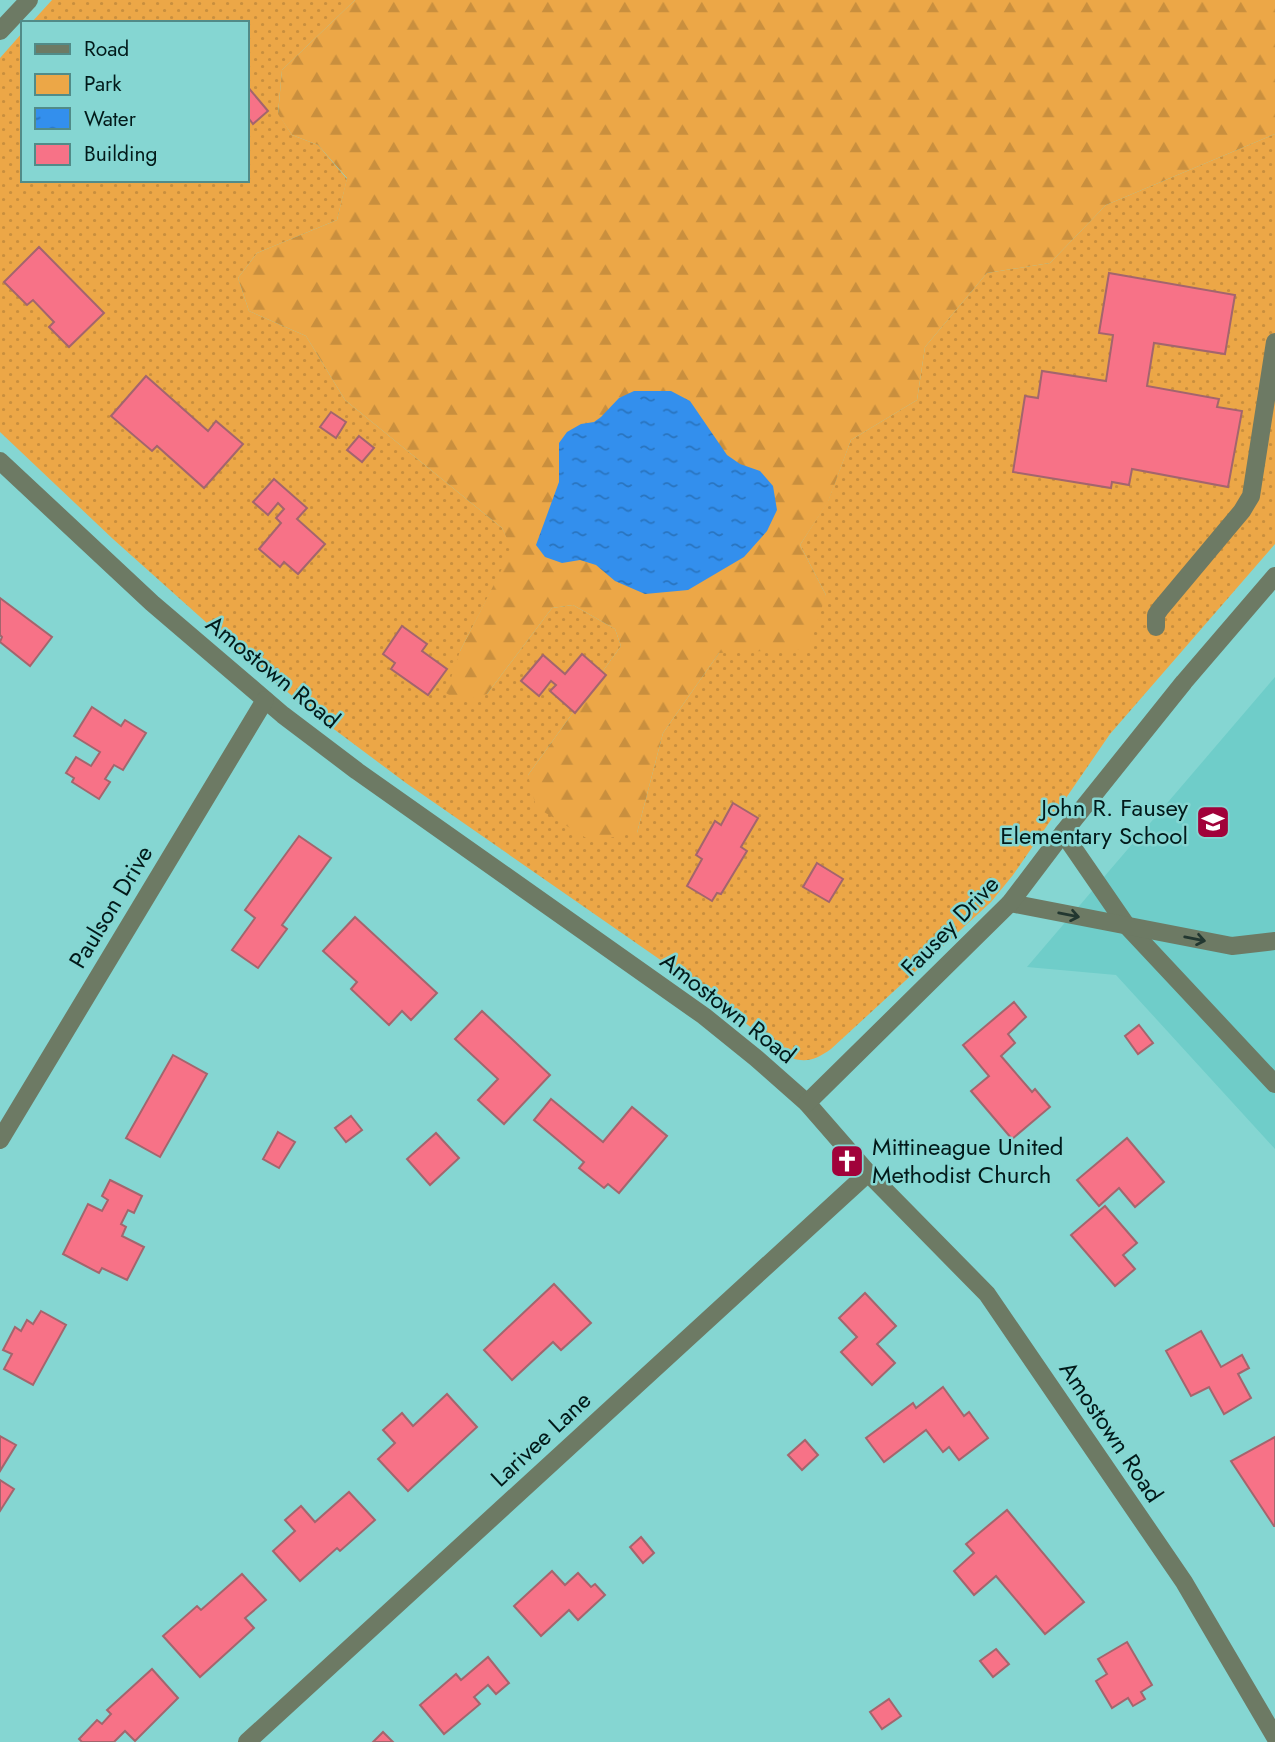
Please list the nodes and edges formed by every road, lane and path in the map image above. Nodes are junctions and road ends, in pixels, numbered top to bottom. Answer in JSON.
{"nodes":[{"id":1,"x":29,"y":0,"type":"edge"},
{"id":2,"x":0,"y":31,"type":"edge"},
{"id":3,"x":1275,"y":342,"type":"edge"},
{"id":4,"x":0,"y":461,"type":"edge"},
{"id":5,"x":1275,"y":576,"type":"edge"},
{"id":6,"x":1156,"y":627,"type":"dead end"},
{"id":7,"x":265,"y":701,"type":"junction"},
{"id":8,"x":1063,"y":833,"type":"junction"},
{"id":9,"x":1010,"y":903,"type":"junction"},
{"id":10,"x":1128,"y":926,"type":"junction"},
{"id":11,"x":1275,"y":941,"type":"edge"},
{"id":12,"x":1275,"y":1084,"type":"edge"},
{"id":13,"x":807,"y":1103,"type":"junction"},
{"id":14,"x":0,"y":1140,"type":"edge"},
{"id":15,"x":868,"y":1173,"type":"junction"},
{"id":16,"x":1275,"y":1737,"type":"edge"},
{"id":17,"x":247,"y":1742,"type":"edge"}],
"edges":[{"from":1,"to":2,"type":"street"},
{"from":3,"to":6,"type":"street"},
{"from":4,"to":7,"type":"street","name":"Amostown Road"},
{"from":5,"to":8,"type":"street","name":"Fausey Drive"},
{"from":7,"to":13,"type":"street","name":"Amostown Road"},
{"from":7,"to":14,"type":"street","name":"Paulson Drive"},
{"from":8,"to":9,"type":"street","name":"Fausey Drive"},
{"from":8,"to":10,"type":"street"},
{"from":9,"to":10,"type":"street","one_way":true},
{"from":9,"to":13,"type":"street","name":"Fausey Drive"},
{"from":10,"to":11,"type":"street","one_way":true},
{"from":10,"to":12,"type":"street"},
{"from":13,"to":15,"type":"street","name":"Amostown Road"},
{"from":15,"to":16,"type":"street","name":"Amostown Road"},
{"from":15,"to":17,"type":"street","name":"Larivee Lane"}]}
